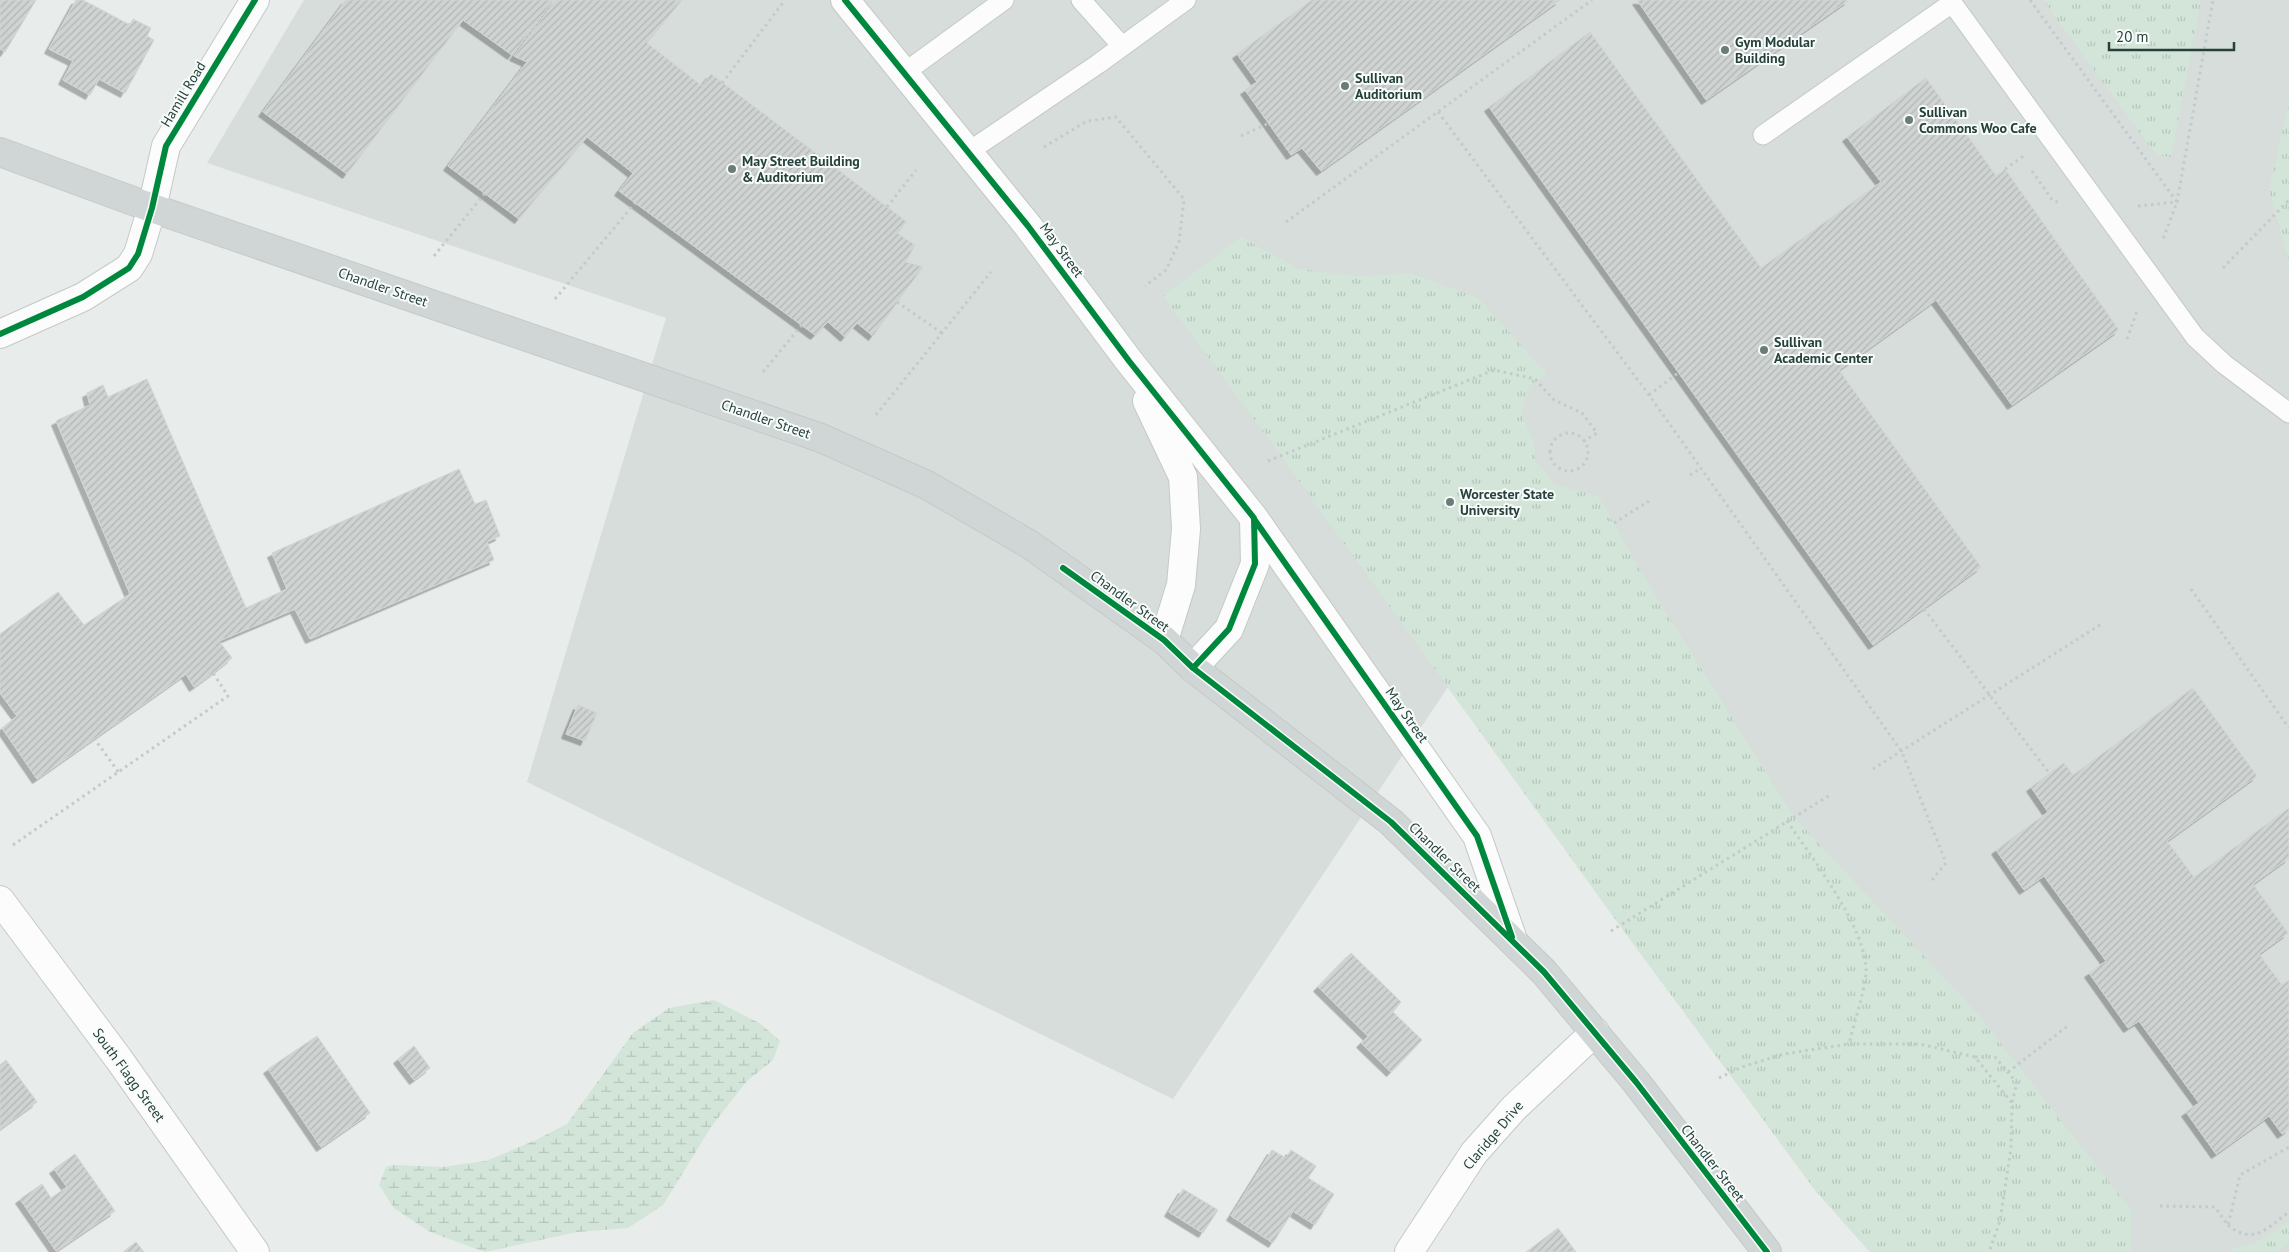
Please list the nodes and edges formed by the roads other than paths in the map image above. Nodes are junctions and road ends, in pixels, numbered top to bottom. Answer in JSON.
{"nodes":[{"id":1,"x":255,"y":0,"type":"edge"},
{"id":2,"x":845,"y":0,"type":"edge"},
{"id":3,"x":1004,"y":0,"type":"edge"},
{"id":4,"x":1081,"y":0,"type":"edge"},
{"id":5,"x":1186,"y":0,"type":"edge"},
{"id":6,"x":1951,"y":1,"type":"edge"},
{"id":7,"x":1122,"y":46,"type":"junction"},
{"id":8,"x":904,"y":73,"type":"junction"},
{"id":9,"x":1763,"y":135,"type":"dead end"},
{"id":10,"x":0,"y":152,"type":"edge"},
{"id":11,"x":968,"y":152,"type":"junction"},
{"id":12,"x":152,"y":208,"type":"junction"},
{"id":13,"x":0,"y":334,"type":"edge"},
{"id":14,"x":1129,"y":361,"type":"junction"},
{"id":15,"x":2289,"y":413,"type":"edge"},
{"id":16,"x":1254,"y":518,"type":"junction"},
{"id":17,"x":1164,"y":640,"type":"junction"},
{"id":18,"x":1193,"y":668,"type":"junction"},
{"id":19,"x":0,"y":900,"type":"edge"},
{"id":20,"x":1512,"y":940,"type":"junction"},
{"id":21,"x":1595,"y":1032,"type":"junction"},
{"id":22,"x":255,"y":1252,"type":"edge"},
{"id":23,"x":1409,"y":1252,"type":"edge"},
{"id":24,"x":1768,"y":1252,"type":"edge"}],
"edges":[{"from":1,"to":12,"type":"street","name":"Hamill Road"},
{"from":2,"to":8,"type":"street","name":"May Street"},
{"from":3,"to":8,"type":"lane"},
{"from":4,"to":7,"type":"lane"},
{"from":5,"to":7,"type":"lane"},
{"from":6,"to":9,"type":"lane"},
{"from":6,"to":15,"type":"lane"},
{"from":7,"to":11,"type":"lane"},
{"from":8,"to":11,"type":"street","name":"May Street"},
{"from":10,"to":12,"type":"main road","name":"Chandler Street"},
{"from":11,"to":14,"type":"street","name":"May Street"},
{"from":12,"to":13,"type":"street","name":"Hamill Road"},
{"from":12,"to":17,"type":"main road","name":"Chandler Street"},
{"from":14,"to":16,"type":"street","name":"May Street"},
{"from":14,"to":17,"type":"street","name":"May Street"},
{"from":16,"to":18,"type":"street"},
{"from":16,"to":20,"type":"street","name":"May Street"},
{"from":17,"to":18,"type":"main road","name":"Chandler Street"},
{"from":18,"to":20,"type":"main road","name":"Chandler Street"},
{"from":19,"to":22,"type":"street","name":"South Flagg Street"},
{"from":20,"to":21,"type":"main road","name":"Chandler Street"},
{"from":21,"to":23,"type":"street","name":"Claridge Drive"},
{"from":21,"to":24,"type":"main road","name":"Chandler Street"}]}
